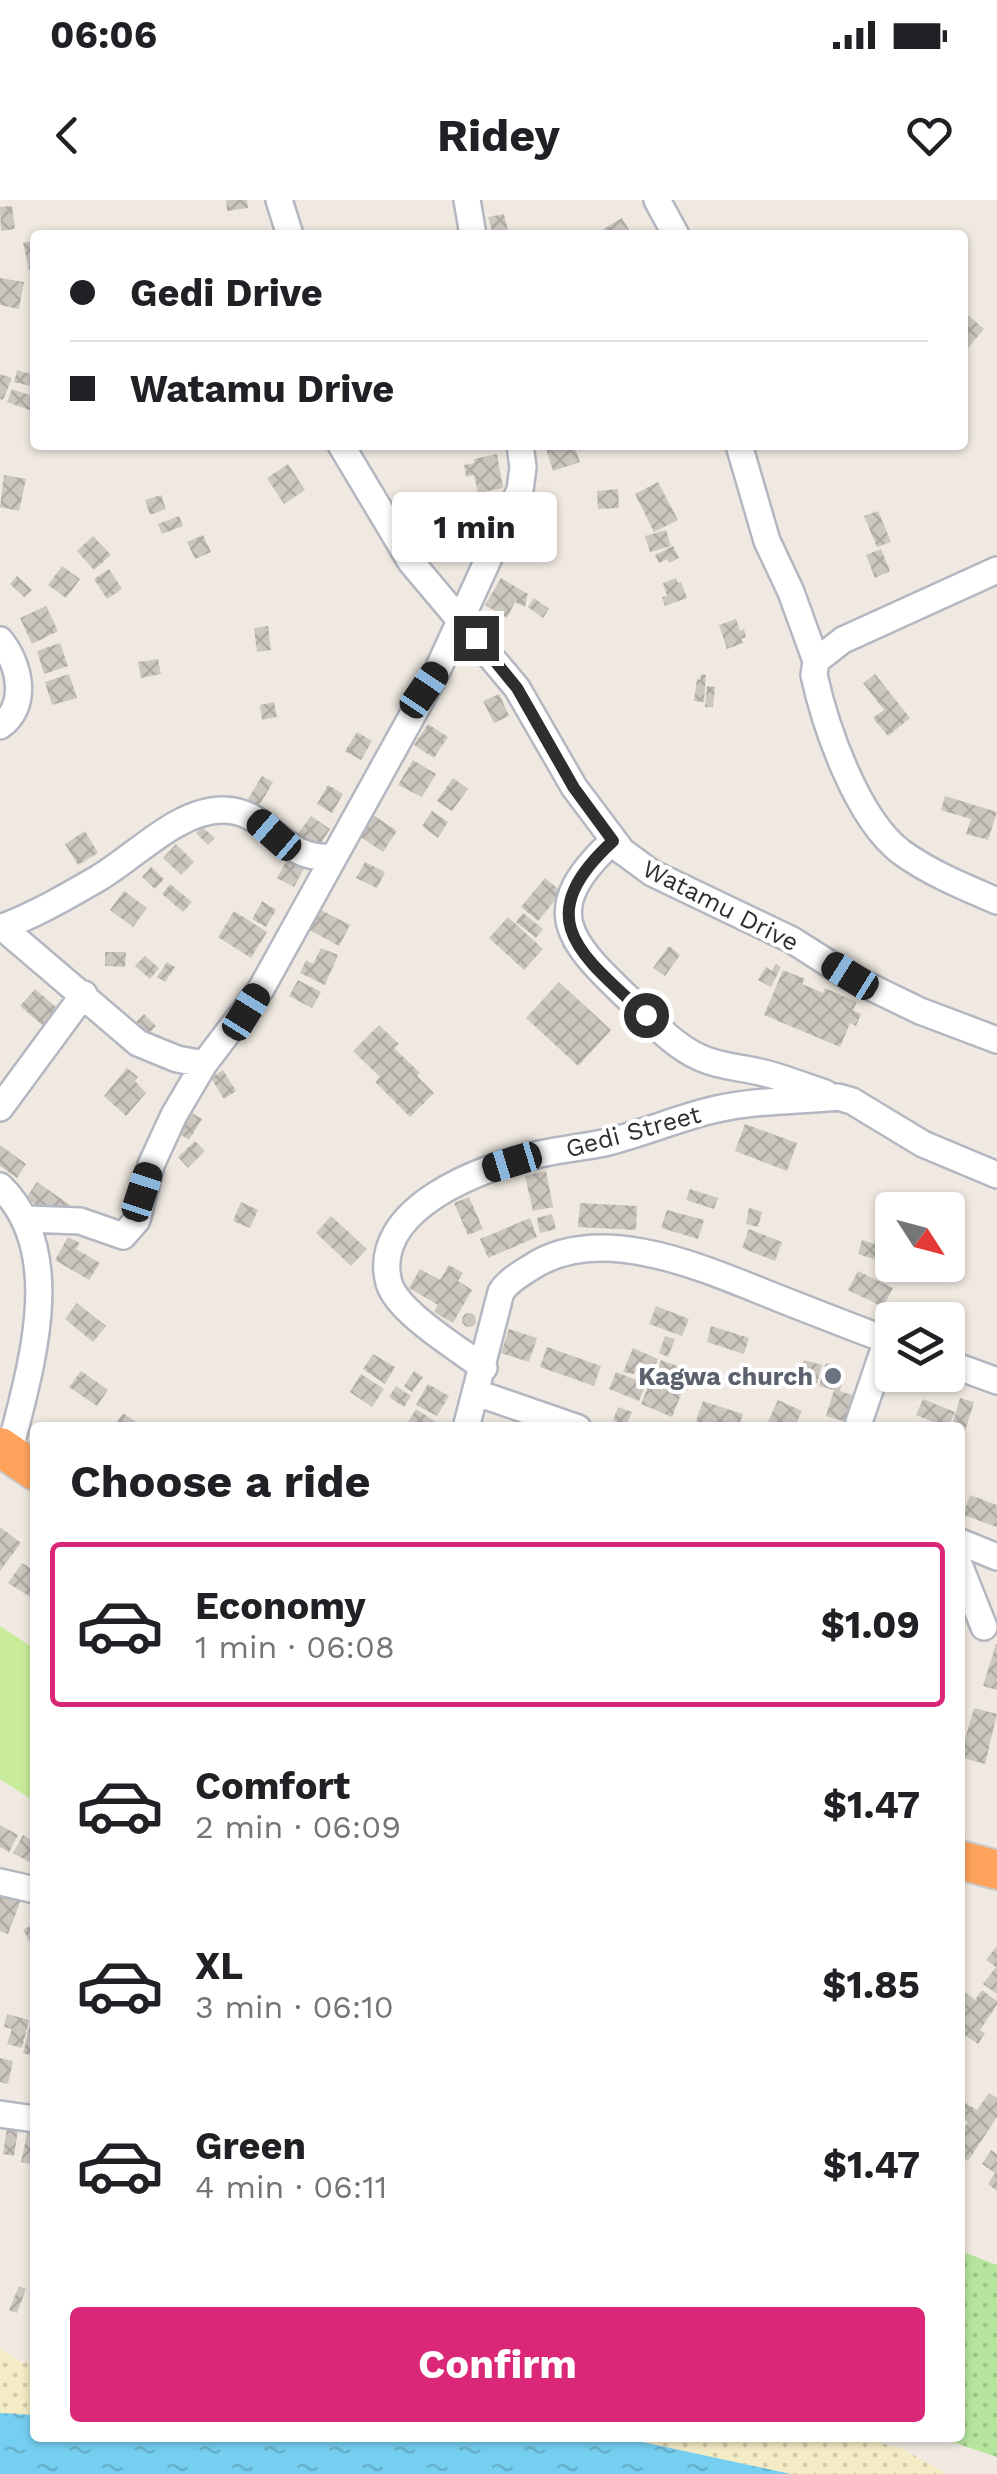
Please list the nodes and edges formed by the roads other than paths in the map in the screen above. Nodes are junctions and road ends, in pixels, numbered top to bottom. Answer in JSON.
{"nodes":[{"id":1,"x":280,"y":200,"type":"edge"},
{"id":2,"x":467,"y":200,"type":"edge"},
{"id":3,"x":289,"y":230,"type":"edge"},
{"id":4,"x":472,"y":230,"type":"edge"},
{"id":5,"x":344,"y":450,"type":"edge"},
{"id":6,"x":521,"y":450,"type":"edge"},
{"id":7,"x":740,"y":450,"type":"edge"},
{"id":8,"x":997,"y":570,"type":"edge"},
{"id":9,"x":462,"y":620,"type":"junction"},
{"id":10,"x":0,"y":640,"type":"edge"},
{"id":11,"x":816,"y":661,"type":"junction"},
{"id":12,"x":0,"y":726,"type":"edge"},
{"id":13,"x":613,"y":841,"type":"junction"},
{"id":14,"x":333,"y":857,"type":"junction"},
{"id":15,"x":997,"y":901,"type":"edge"},
{"id":16,"x":1,"y":928,"type":"edge"},
{"id":17,"x":84,"y":994,"type":"junction"},
{"id":18,"x":997,"y":1040,"type":"edge"},
{"id":19,"x":204,"y":1064,"type":"junction"},
{"id":20,"x":726,"y":1068,"type":"junction"},
{"id":21,"x":838,"y":1097,"type":"junction"},
{"id":22,"x":0,"y":1108,"type":"edge"},
{"id":23,"x":719,"y":1108,"type":"junction"},
{"id":24,"x":997,"y":1175,"type":"edge"},
{"id":25,"x":0,"y":1186,"type":"edge"},
{"id":26,"x":27,"y":1219,"type":"junction"},
{"id":27,"x":875,"y":1335,"type":"edge"},
{"id":28,"x":965,"y":1369,"type":"edge"},
{"id":29,"x":480,"y":1381,"type":"junction"},
{"id":30,"x":997,"y":1381,"type":"edge"},
{"id":31,"x":875,"y":1382,"type":"edge"},
{"id":32,"x":468,"y":1422,"type":"edge"},
{"id":33,"x":565,"y":1422,"type":"edge"},
{"id":34,"x":860,"y":1422,"type":"edge"},
{"id":35,"x":15,"y":1457,"type":"edge"},
{"id":36,"x":965,"y":1544,"type":"edge"},
{"id":37,"x":997,"y":1557,"type":"edge"},
{"id":38,"x":965,"y":1580,"type":"edge"},
{"id":39,"x":984,"y":1627,"type":"dead end"},
{"id":40,"x":965,"y":1861,"type":"edge"},
{"id":41,"x":997,"y":1870,"type":"edge"},
{"id":42,"x":0,"y":1882,"type":"edge"},
{"id":43,"x":30,"y":1889,"type":"edge"},
{"id":44,"x":0,"y":2114,"type":"edge"},
{"id":45,"x":30,"y":2118,"type":"edge"}],
"edges":[{"from":1,"to":3,"type":"street"},
{"from":2,"to":4,"type":"street"},
{"from":5,"to":9,"type":"street","name":"Watamu Drive"},
{"from":6,"to":9,"type":"street"},
{"from":7,"to":11,"type":"street"},
{"from":8,"to":11,"type":"street"},
{"from":9,"to":13,"type":"street","name":"Watamu Drive"},
{"from":9,"to":14,"type":"street"},
{"from":10,"to":12,"type":"street"},
{"from":11,"to":15,"type":"street"},
{"from":13,"to":18,"type":"street","name":"Watamu Drive"},
{"from":13,"to":20,"type":"street"},
{"from":14,"to":16,"type":"street"},
{"from":14,"to":19,"type":"street"},
{"from":16,"to":17,"type":"street"},
{"from":17,"to":19,"type":"street"},
{"from":17,"to":22,"type":"street"},
{"from":19,"to":26,"type":"street"},
{"from":20,"to":21,"type":"street"},
{"from":20,"to":23,"type":"street"},
{"from":21,"to":23,"type":"street","name":"Gedi Street"},
{"from":21,"to":24,"type":"street"},
{"from":23,"to":29,"type":"street","name":"Gedi Street"},
{"from":25,"to":26,"type":"street"},
{"from":26,"to":35,"type":"street"},
{"from":27,"to":29,"type":"street"},
{"from":28,"to":30,"type":"street"},
{"from":29,"to":32,"type":"street"},
{"from":29,"to":33,"type":"street"},
{"from":31,"to":34,"type":"street"},
{"from":36,"to":37,"type":"street"},
{"from":38,"to":39,"type":"street"},
{"from":40,"to":41,"type":"highway"},
{"from":42,"to":43,"type":"street"},
{"from":44,"to":45,"type":"street"}]}
